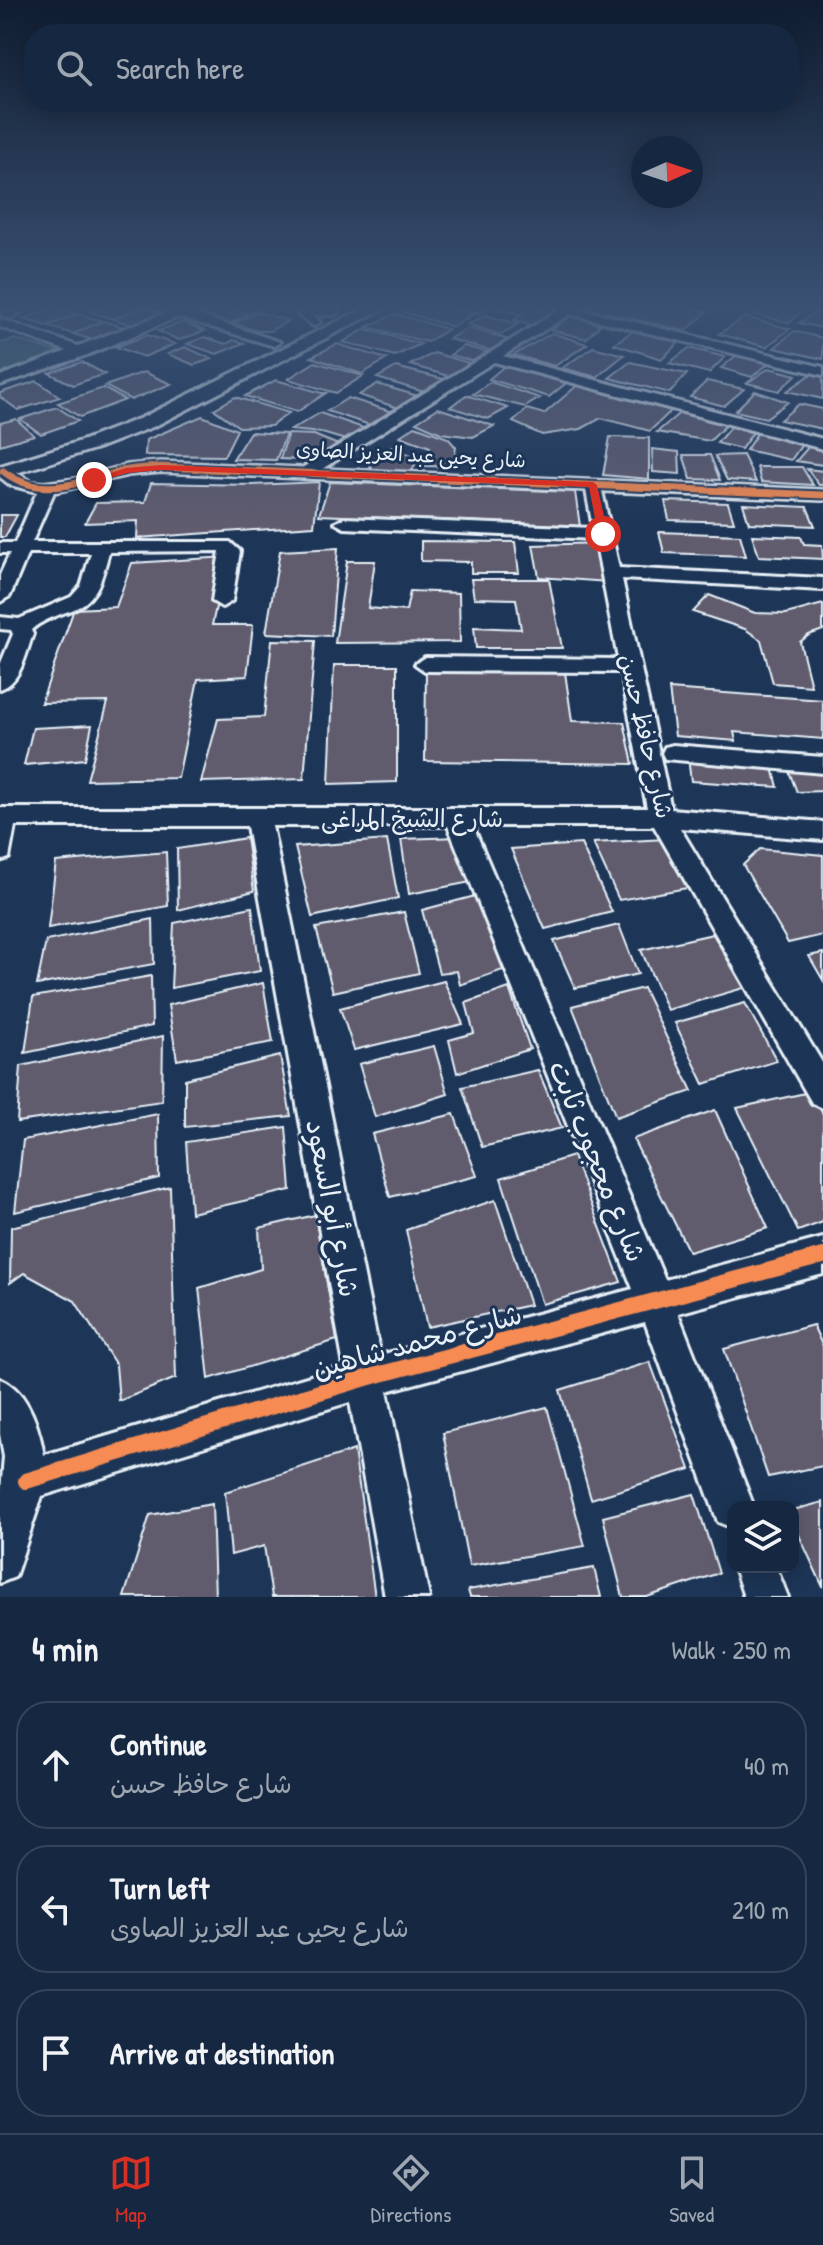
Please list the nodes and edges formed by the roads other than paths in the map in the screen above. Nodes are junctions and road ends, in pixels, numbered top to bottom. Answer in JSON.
{"nodes":[{"id":1,"x":195,"y":380,"type":"edge"},
{"id":2,"x":233,"y":380,"type":"edge"},
{"id":3,"x":456,"y":380,"type":"edge"},
{"id":4,"x":578,"y":380,"type":"edge"},
{"id":5,"x":175,"y":389,"type":"dead end"},
{"id":6,"x":125,"y":411,"type":"dead end"},
{"id":7,"x":89,"y":424,"type":"dead end"},
{"id":8,"x":823,"y":444,"type":"edge"},
{"id":9,"x":18,"y":445,"type":"dead end"},
{"id":10,"x":308,"y":471,"type":"junction"},
{"id":11,"x":2,"y":472,"type":"edge"},
{"id":12,"x":593,"y":485,"type":"junction"},
{"id":13,"x":41,"y":487,"type":"junction"},
{"id":14,"x":823,"y":495,"type":"edge"},
{"id":15,"x":344,"y":523,"type":"dead end"},
{"id":16,"x":603,"y":534,"type":"junction"},
{"id":17,"x":102,"y":547,"type":"junction"},
{"id":18,"x":7,"y":551,"type":"edge"},
{"id":19,"x":611,"y":573,"type":"junction"},
{"id":20,"x":823,"y":584,"type":"edge"},
{"id":21,"x":0,"y":596,"type":"edge"},
{"id":22,"x":222,"y":601,"type":"dead end"},
{"id":23,"x":0,"y":623,"type":"edge"},
{"id":24,"x":21,"y":628,"type":"junction"},
{"id":25,"x":425,"y":664,"type":"dead end"},
{"id":26,"x":630,"y":666,"type":"junction"},
{"id":27,"x":0,"y":682,"type":"edge"},
{"id":28,"x":673,"y":753,"type":"dead end"},
{"id":29,"x":823,"y":765,"type":"edge"},
{"id":30,"x":457,"y":817,"type":"junction"},
{"id":31,"x":661,"y":817,"type":"junction"},
{"id":32,"x":2,"y":818,"type":"edge"},
{"id":33,"x":258,"y":818,"type":"junction"},
{"id":34,"x":823,"y":831,"type":"edge"},
{"id":35,"x":0,"y":851,"type":"edge"},
{"id":36,"x":823,"y":1093,"type":"edge"},
{"id":37,"x":823,"y":1256,"type":"edge"},
{"id":38,"x":656,"y":1302,"type":"junction"},
{"id":39,"x":366,"y":1378,"type":"junction"},
{"id":40,"x":0,"y":1398,"type":"edge"},
{"id":41,"x":26,"y":1481,"type":"junction"},
{"id":42,"x":731,"y":1501,"type":"edge"},
{"id":43,"x":0,"y":1562,"type":"edge"},
{"id":44,"x":757,"y":1573,"type":"edge"},
{"id":45,"x":407,"y":1597,"type":"edge"},
{"id":46,"x":766,"y":1597,"type":"edge"}],
"edges":[{"from":1,"to":5,"type":"main road"},
{"from":2,"to":11,"type":"main road"},
{"from":3,"to":10,"type":"street"},
{"from":4,"to":8,"type":"street"},
{"from":6,"to":7,"type":"main road"},
{"from":9,"to":11,"type":"main road"},
{"from":10,"to":12,"type":"street","name":"شارع يحيى عبد العزيز الصاوى"},
{"from":10,"to":13,"type":"street","name":"شارع يحيى عبد العزيز الصاوى"},
{"from":11,"to":13,"type":"street"},
{"from":12,"to":14,"type":"street","name":"شارع يحيى عبد العزيز الصاوى"},
{"from":12,"to":16,"type":"street","name":"شارع حافظ حسن"},
{"from":13,"to":18,"type":"street"},
{"from":15,"to":16,"type":"street"},
{"from":16,"to":19,"type":"street","name":"شارع حافظ حسن"},
{"from":17,"to":18,"type":"street"},
{"from":17,"to":22,"type":"street"},
{"from":17,"to":24,"type":"street"},
{"from":18,"to":21,"type":"street"},
{"from":19,"to":20,"type":"street"},
{"from":19,"to":26,"type":"street","name":"شارع حافظ حسن"},
{"from":23,"to":24,"type":"street"},
{"from":24,"to":27,"type":"street"},
{"from":25,"to":26,"type":"street"},
{"from":26,"to":31,"type":"street","name":"شارع حافظ حسن"},
{"from":28,"to":29,"type":"street"},
{"from":30,"to":31,"type":"street","name":"شارع الشيخ المراغى"},
{"from":30,"to":33,"type":"street","name":"شارع الشيخ المراغى"},
{"from":30,"to":38,"type":"street","name":"شارع محجوب ثابت"},
{"from":31,"to":34,"type":"street","name":"شارع الشيخ المراغى"},
{"from":31,"to":36,"type":"street","name":"شارع حافظ حسن"},
{"from":32,"to":33,"type":"street","name":"شارع الشيخ المراغى"},
{"from":32,"to":35,"type":"street"},
{"from":33,"to":39,"type":"street","name":"شارع أبو السعود"},
{"from":37,"to":38,"type":"street","name":"شارع محمد شاهين"},
{"from":38,"to":39,"type":"street","name":"شارع محمد شاهين"},
{"from":38,"to":42,"type":"street","name":"شارع محجوب ثابت"},
{"from":39,"to":41,"type":"street","name":"شارع محمد شاهين"},
{"from":39,"to":45,"type":"street","name":"شارع أبو السعود"},
{"from":40,"to":41,"type":"street"},
{"from":41,"to":43,"type":"street"},
{"from":44,"to":46,"type":"street"}]}
